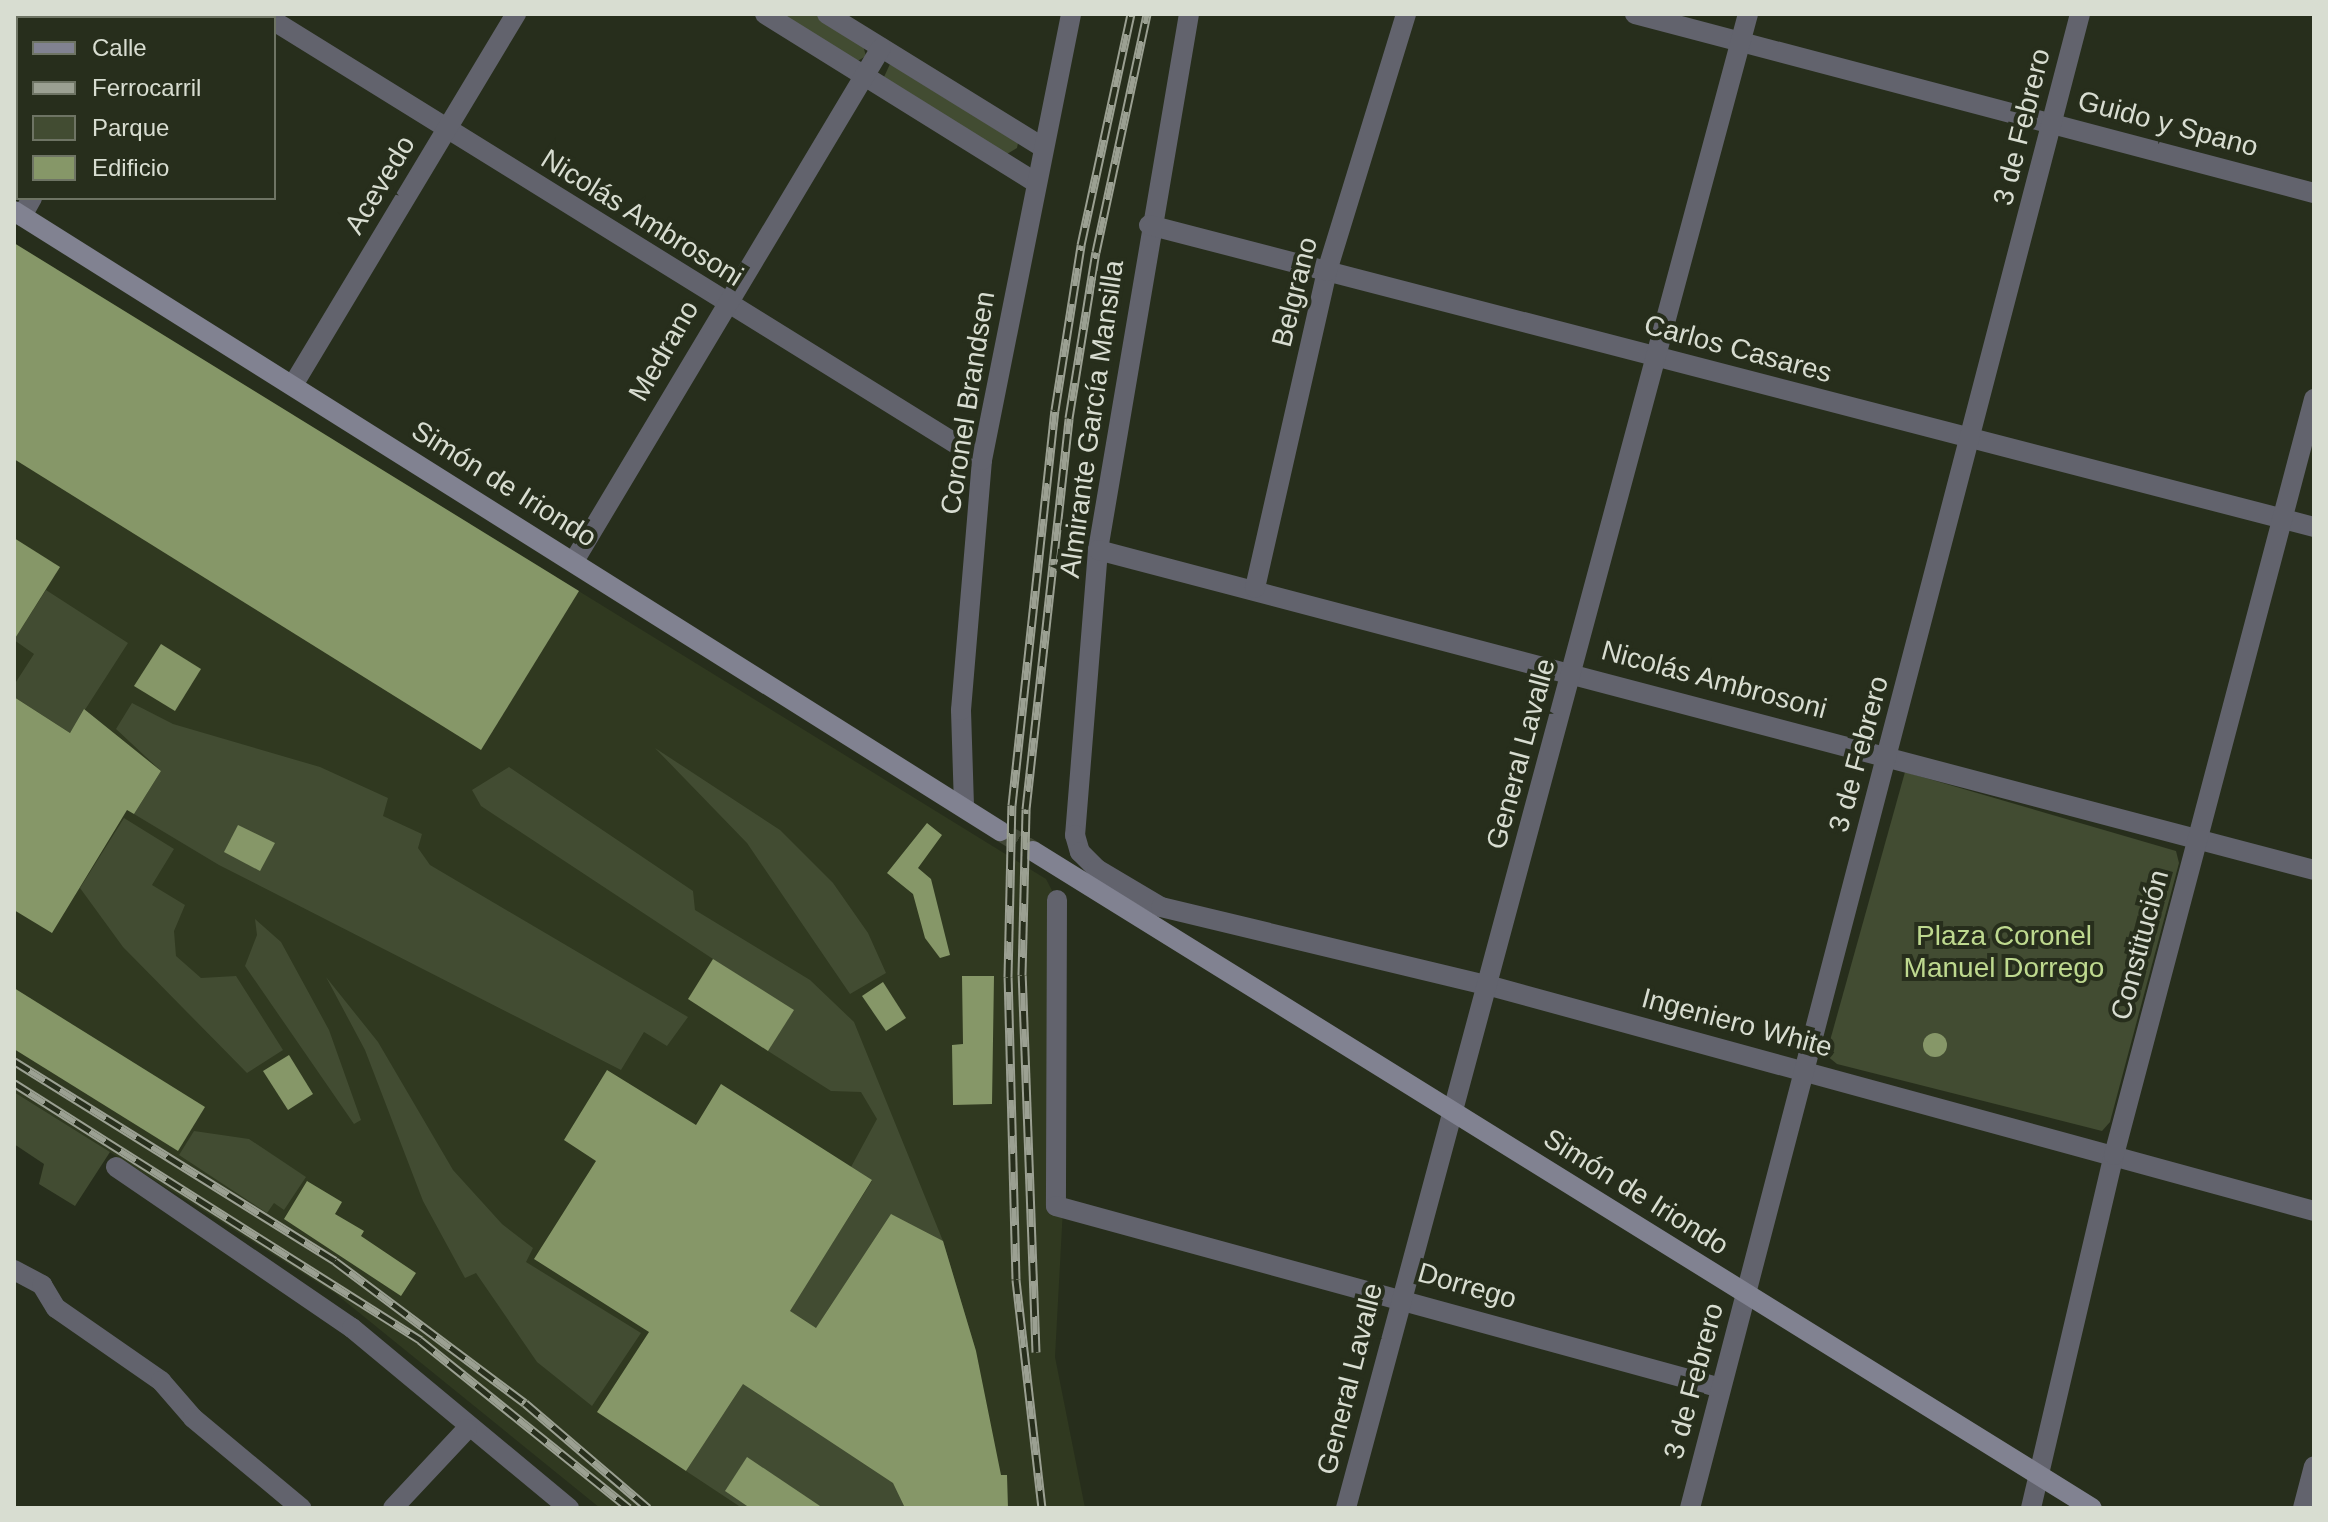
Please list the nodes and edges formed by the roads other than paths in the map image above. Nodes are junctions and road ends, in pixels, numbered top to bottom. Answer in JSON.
{"nodes":[{"id":1,"x":516,"y":14,"type":"edge"},
{"id":2,"x":765,"y":14,"type":"edge"},
{"id":3,"x":827,"y":14,"type":"edge"},
{"id":4,"x":1071,"y":14,"type":"edge"},
{"id":5,"x":1189,"y":14,"type":"edge"},
{"id":6,"x":1406,"y":14,"type":"edge"},
{"id":7,"x":1635,"y":14,"type":"edge"},
{"id":8,"x":1748,"y":14,"type":"edge"},
{"id":9,"x":2080,"y":14,"type":"edge"},
{"id":10,"x":276,"y":22,"type":"edge"},
{"id":11,"x":1740,"y":41,"type":"junction"},
{"id":12,"x":881,"y":48,"type":"junction"},
{"id":13,"x":864,"y":76,"type":"junction"},
{"id":14,"x":2052,"y":121,"type":"junction"},
{"id":15,"x":447,"y":128,"type":"junction"},
{"id":16,"x":1042,"y":147,"type":"junction"},
{"id":17,"x":1033,"y":181,"type":"junction"},
{"id":18,"x":2314,"y":193,"type":"edge"},
{"id":19,"x":23,"y":208,"type":"edge"},
{"id":20,"x":1149,"y":225,"type":"junction"},
{"id":21,"x":1327,"y":271,"type":"junction"},
{"id":22,"x":725,"y":303,"type":"junction"},
{"id":23,"x":1659,"y":357,"type":"junction"},
{"id":24,"x":293,"y":385,"type":"junction"},
{"id":25,"x":2314,"y":399,"type":"edge"},
{"id":26,"x":1971,"y":439,"type":"junction"},
{"id":27,"x":982,"y":460,"type":"junction"},
{"id":28,"x":2281,"y":518,"type":"junction"},
{"id":29,"x":2314,"y":527,"type":"edge"},
{"id":30,"x":1098,"y":550,"type":"junction"},
{"id":31,"x":574,"y":561,"type":"junction"},
{"id":32,"x":1255,"y":588,"type":"junction"},
{"id":33,"x":1573,"y":672,"type":"junction"},
{"id":34,"x":1887,"y":755,"type":"junction"},
{"id":35,"x":964,"y":806,"type":"junction"},
{"id":36,"x":1000,"y":831,"type":"tunnel mouth"},
{"id":37,"x":1075,"y":835,"type":"joint"},
{"id":38,"x":2196,"y":839,"type":"junction"},
{"id":39,"x":1033,"y":851,"type":"tunnel mouth"},
{"id":40,"x":2314,"y":870,"type":"edge"},
{"id":41,"x":1057,"y":900,"type":"dead end"},
{"id":42,"x":1156,"y":915,"type":"junction"},
{"id":43,"x":1487,"y":985,"type":"junction"},
{"id":44,"x":1803,"y":1070,"type":"junction"},
{"id":45,"x":1452,"y":1111,"type":"junction"},
{"id":46,"x":2114,"y":1155,"type":"junction"},
{"id":47,"x":116,"y":1167,"type":"dead end"},
{"id":48,"x":2314,"y":1211,"type":"edge"},
{"id":49,"x":14,"y":1270,"type":"edge"},
{"id":50,"x":1747,"y":1293,"type":"junction"},
{"id":51,"x":1400,"y":1296,"type":"junction"},
{"id":52,"x":1721,"y":1388,"type":"junction"},
{"id":53,"x":467,"y":1429,"type":"junction"},
{"id":54,"x":2314,"y":1466,"type":"edge"},
{"id":55,"x":2039,"y":1475,"type":"junction"},
{"id":56,"x":301,"y":1508,"type":"edge"},
{"id":57,"x":393,"y":1508,"type":"edge"},
{"id":58,"x":569,"y":1508,"type":"edge"},
{"id":59,"x":1346,"y":1508,"type":"edge"},
{"id":60,"x":1690,"y":1508,"type":"edge"},
{"id":61,"x":2031,"y":1508,"type":"edge"},
{"id":62,"x":2092,"y":1508,"type":"edge"},
{"id":63,"x":2303,"y":1508,"type":"edge"}],
"edges":[{"from":1,"to":15,"type":"street","name":"Acevedo"},
{"from":2,"to":13,"type":"street"},
{"from":3,"to":12,"type":"street"},
{"from":4,"to":16,"type":"street","name":"Coronel Brandsen"},
{"from":5,"to":20,"type":"street","name":"Almirante García Mansilla"},
{"from":6,"to":21,"type":"street","name":"Belgrano"},
{"from":7,"to":11,"type":"street","name":"Guido y Spano"},
{"from":8,"to":11,"type":"street","name":"General Lavalle"},
{"from":9,"to":14,"type":"street","name":"3 de Febrero"},
{"from":10,"to":15,"type":"street","name":"Nicolás Ambrosoni"},
{"from":11,"to":14,"type":"street","name":"Guido y Spano"},
{"from":11,"to":23,"type":"street","name":"General Lavalle"},
{"from":12,"to":13,"type":"street","name":"Medrano"},
{"from":12,"to":16,"type":"street"},
{"from":13,"to":17,"type":"street"},
{"from":13,"to":22,"type":"street","name":"Medrano"},
{"from":14,"to":18,"type":"street","name":"Guido y Spano"},
{"from":14,"to":26,"type":"street","name":"3 de Febrero"},
{"from":15,"to":22,"type":"street","name":"Nicolás Ambrosoni"},
{"from":15,"to":24,"type":"street","name":"Acevedo"},
{"from":16,"to":17,"type":"street","name":"Coronel Brandsen"},
{"from":17,"to":27,"type":"street","name":"Coronel Brandsen"},
{"from":19,"to":24,"type":"street","name":"Simón de Iriondo"},
{"from":20,"to":21,"type":"street","name":"Carlos Casares"},
{"from":20,"to":30,"type":"street","name":"Almirante García Mansilla"},
{"from":21,"to":23,"type":"street","name":"Carlos Casares"},
{"from":21,"to":32,"type":"street","name":"Belgrano"},
{"from":22,"to":27,"type":"street","name":"Nicolás Ambrosoni"},
{"from":22,"to":31,"type":"street","name":"Medrano"},
{"from":23,"to":26,"type":"street","name":"Carlos Casares"},
{"from":23,"to":33,"type":"street","name":"General Lavalle"},
{"from":24,"to":31,"type":"street","name":"Simón de Iriondo"},
{"from":25,"to":28,"type":"street","name":"Constitución"},
{"from":26,"to":28,"type":"street","name":"Carlos Casares"},
{"from":26,"to":34,"type":"street","name":"3 de Febrero"},
{"from":27,"to":35,"type":"street","name":"Coronel Brandsen"},
{"from":28,"to":29,"type":"street","name":"Carlos Casares"},
{"from":28,"to":38,"type":"street","name":"Constitución"},
{"from":30,"to":32,"type":"street","name":"Nicolás Ambrosoni"},
{"from":30,"to":37,"type":"street","name":"Almirante García Mansilla"},
{"from":31,"to":35,"type":"street","name":"Simón de Iriondo"},
{"from":32,"to":33,"type":"street","name":"Nicolás Ambrosoni"},
{"from":33,"to":34,"type":"street","name":"Nicolás Ambrosoni"},
{"from":33,"to":43,"type":"street","name":"General Lavalle"},
{"from":34,"to":38,"type":"street","name":"Nicolás Ambrosoni"},
{"from":34,"to":44,"type":"street","name":"3 de Febrero"},
{"from":35,"to":36,"type":"street","name":"Simón de Iriondo"},
{"from":37,"to":42,"type":"street","name":"Simón de Iriondo"},
{"from":38,"to":40,"type":"street","name":"Nicolás Ambrosoni"},
{"from":38,"to":46,"type":"street","name":"Constitución"},
{"from":39,"to":42,"type":"street"},
{"from":41,"to":51,"type":"street","name":"Dorrego"},
{"from":42,"to":43,"type":"street","name":"Ingeniero White"},
{"from":42,"to":45,"type":"street","name":"Simón de Iriondo"},
{"from":43,"to":44,"type":"street","name":"Ingeniero White"},
{"from":43,"to":45,"type":"street","name":"General Lavalle"},
{"from":44,"to":46,"type":"street","name":"Ingeniero White"},
{"from":44,"to":50,"type":"street","name":"3 de Febrero"},
{"from":45,"to":50,"type":"street","name":"Simón de Iriondo"},
{"from":45,"to":51,"type":"street","name":"General Lavalle"},
{"from":46,"to":48,"type":"street","name":"Ingeniero White"},
{"from":46,"to":55,"type":"street","name":"Constitución"},
{"from":47,"to":53,"type":"street"},
{"from":49,"to":56,"type":"street"},
{"from":50,"to":52,"type":"street","name":"3 de Febrero"},
{"from":50,"to":55,"type":"street","name":"Simón de Iriondo"},
{"from":51,"to":52,"type":"street","name":"Dorrego"},
{"from":51,"to":59,"type":"street","name":"General Lavalle"},
{"from":52,"to":60,"type":"street","name":"3 de Febrero"},
{"from":53,"to":57,"type":"street"},
{"from":53,"to":58,"type":"street"},
{"from":54,"to":63,"type":"street"},
{"from":55,"to":61,"type":"street","name":"Constitución"},
{"from":55,"to":62,"type":"street","name":"Simón de Iriondo"}]}
